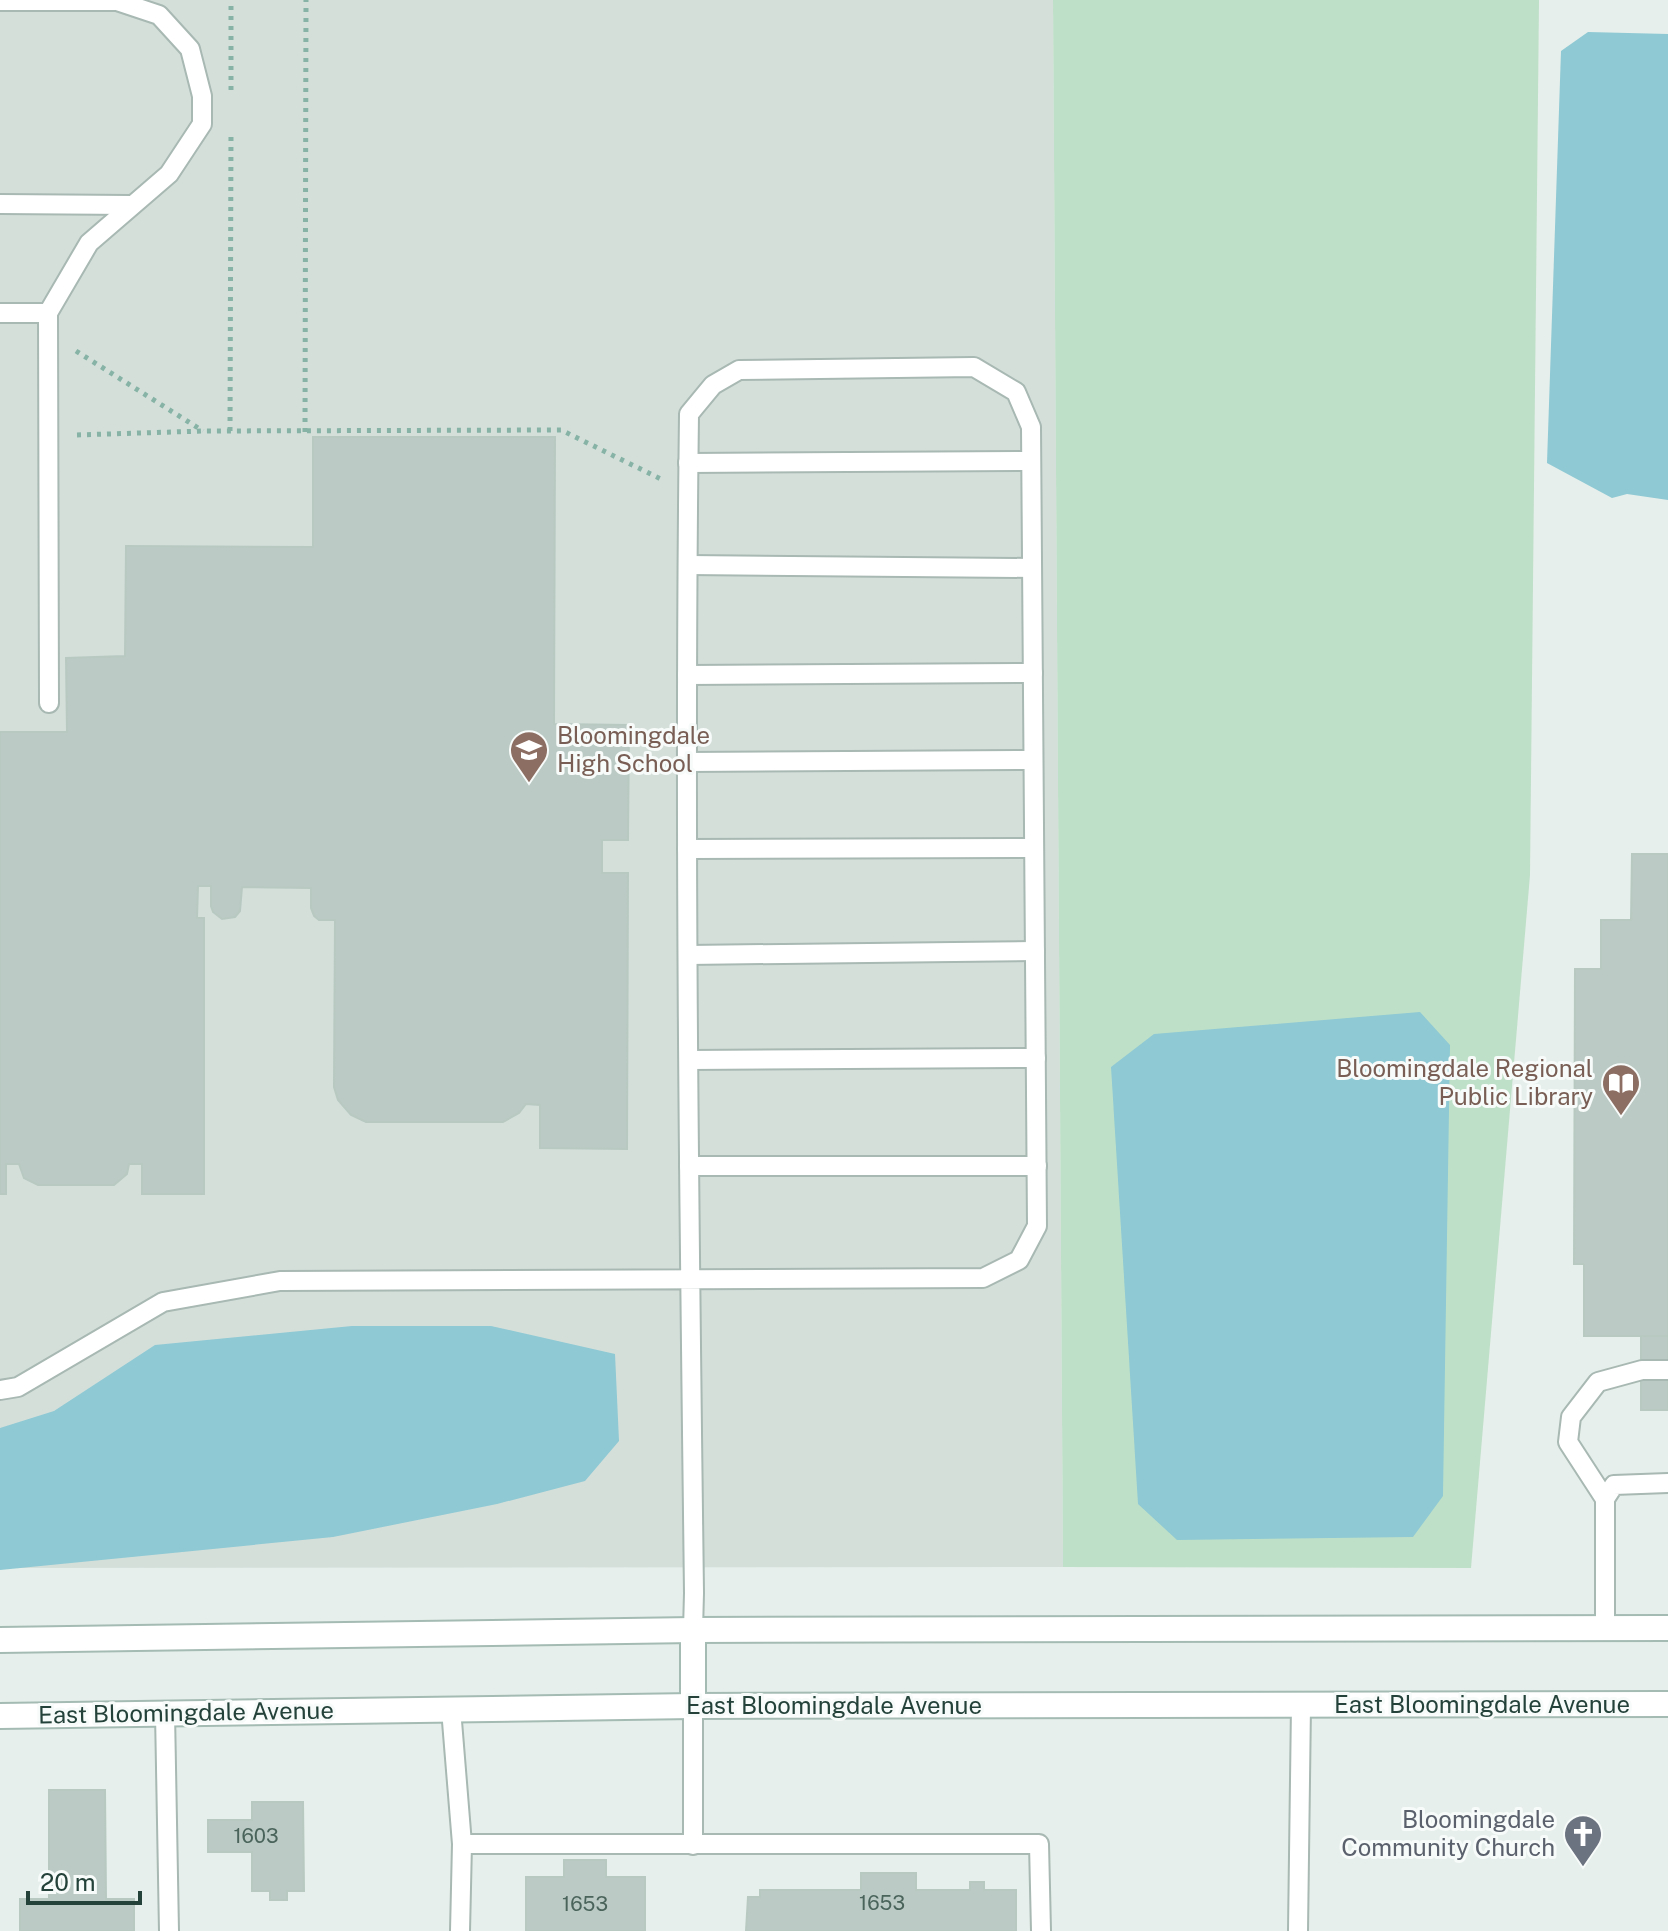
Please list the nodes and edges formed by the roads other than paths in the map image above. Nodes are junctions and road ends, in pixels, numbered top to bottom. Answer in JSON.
{"nodes":[{"id":1,"x":0,"y":1,"type":"edge"},
{"id":2,"x":0,"y":204,"type":"edge"},
{"id":3,"x":131,"y":205,"type":"junction"},
{"id":4,"x":0,"y":313,"type":"edge"},
{"id":5,"x":48,"y":313,"type":"junction"},
{"id":6,"x":1031,"y":461,"type":"junction"},
{"id":7,"x":688,"y":463,"type":"junction"},
{"id":8,"x":688,"y":565,"type":"junction"},
{"id":9,"x":1032,"y":568,"type":"junction"},
{"id":10,"x":1033,"y":673,"type":"junction"},
{"id":11,"x":687,"y":675,"type":"junction"},
{"id":12,"x":49,"y":703,"type":"dead end"},
{"id":13,"x":1033,"y":760,"type":"junction"},
{"id":14,"x":686,"y":762,"type":"junction"},
{"id":15,"x":1034,"y":848,"type":"junction"},
{"id":16,"x":687,"y":849,"type":"junction"},
{"id":17,"x":1035,"y":951,"type":"junction"},
{"id":18,"x":688,"y":955,"type":"junction"},
{"id":19,"x":1036,"y":1058,"type":"junction"},
{"id":20,"x":689,"y":1060,"type":"junction"},
{"id":21,"x":689,"y":1166,"type":"junction"},
{"id":22,"x":1037,"y":1166,"type":"junction"},
{"id":23,"x":690,"y":1277,"type":"junction"},
{"id":24,"x":1668,"y":1370,"type":"edge"},
{"id":25,"x":0,"y":1390,"type":"edge"},
{"id":26,"x":1668,"y":1483,"type":"edge"},
{"id":27,"x":1605,"y":1499,"type":"junction"},
{"id":28,"x":1605,"y":1628,"type":"junction"},
{"id":29,"x":1668,"y":1628,"type":"edge"},
{"id":30,"x":693,"y":1630,"type":"junction"},
{"id":31,"x":0,"y":1640,"type":"edge"},
{"id":32,"x":1668,"y":1704,"type":"edge"},
{"id":33,"x":1301,"y":1705,"type":"junction"},
{"id":34,"x":693,"y":1706,"type":"junction"},
{"id":35,"x":451,"y":1709,"type":"junction"},
{"id":36,"x":165,"y":1713,"type":"junction"},
{"id":37,"x":0,"y":1716,"type":"edge"},
{"id":38,"x":462,"y":1844,"type":"junction"},
{"id":39,"x":693,"y":1845,"type":"junction"},
{"id":40,"x":169,"y":1931,"type":"edge"},
{"id":41,"x":460,"y":1931,"type":"edge"},
{"id":42,"x":1041,"y":1931,"type":"edge"},
{"id":43,"x":1298,"y":1931,"type":"edge"}],
"edges":[{"from":1,"to":3,"type":"lane"},
{"from":2,"to":3,"type":"lane"},
{"from":3,"to":5,"type":"lane"},
{"from":4,"to":5,"type":"lane"},
{"from":5,"to":12,"type":"lane"},
{"from":6,"to":7,"type":"lane"},
{"from":6,"to":7,"type":"lane"},
{"from":6,"to":9,"type":"lane"},
{"from":7,"to":8,"type":"lane"},
{"from":8,"to":9,"type":"lane"},
{"from":8,"to":11,"type":"lane"},
{"from":9,"to":10,"type":"lane"},
{"from":10,"to":11,"type":"lane"},
{"from":10,"to":13,"type":"lane"},
{"from":11,"to":14,"type":"lane"},
{"from":13,"to":14,"type":"lane"},
{"from":13,"to":15,"type":"lane"},
{"from":14,"to":16,"type":"lane"},
{"from":15,"to":16,"type":"lane"},
{"from":15,"to":17,"type":"lane"},
{"from":16,"to":18,"type":"lane"},
{"from":17,"to":18,"type":"lane"},
{"from":17,"to":19,"type":"lane"},
{"from":18,"to":20,"type":"lane"},
{"from":19,"to":20,"type":"lane"},
{"from":19,"to":22,"type":"lane"},
{"from":20,"to":21,"type":"lane"},
{"from":21,"to":22,"type":"lane"},
{"from":21,"to":23,"type":"lane"},
{"from":22,"to":23,"type":"lane"},
{"from":23,"to":25,"type":"lane"},
{"from":23,"to":30,"type":"lane"},
{"from":24,"to":27,"type":"lane"},
{"from":26,"to":27,"type":"lane"},
{"from":27,"to":28,"type":"lane"},
{"from":28,"to":29,"type":"main road"},
{"from":28,"to":30,"type":"main road"},
{"from":30,"to":31,"type":"main road"},
{"from":30,"to":34,"type":"main road"},
{"from":32,"to":33,"type":"main road","name":"East Bloomingdale Avenue"},
{"from":33,"to":34,"type":"main road","name":"East Bloomingdale Avenue"},
{"from":33,"to":43,"type":"lane"},
{"from":34,"to":35,"type":"main road","name":"East Bloomingdale Avenue"},
{"from":34,"to":39,"type":"lane"},
{"from":35,"to":36,"type":"main road","name":"East Bloomingdale Avenue"},
{"from":35,"to":38,"type":"lane"},
{"from":36,"to":37,"type":"main road","name":"East Bloomingdale Avenue"},
{"from":36,"to":40,"type":"lane"},
{"from":38,"to":39,"type":"lane"},
{"from":38,"to":41,"type":"lane"},
{"from":39,"to":42,"type":"lane"}]}
